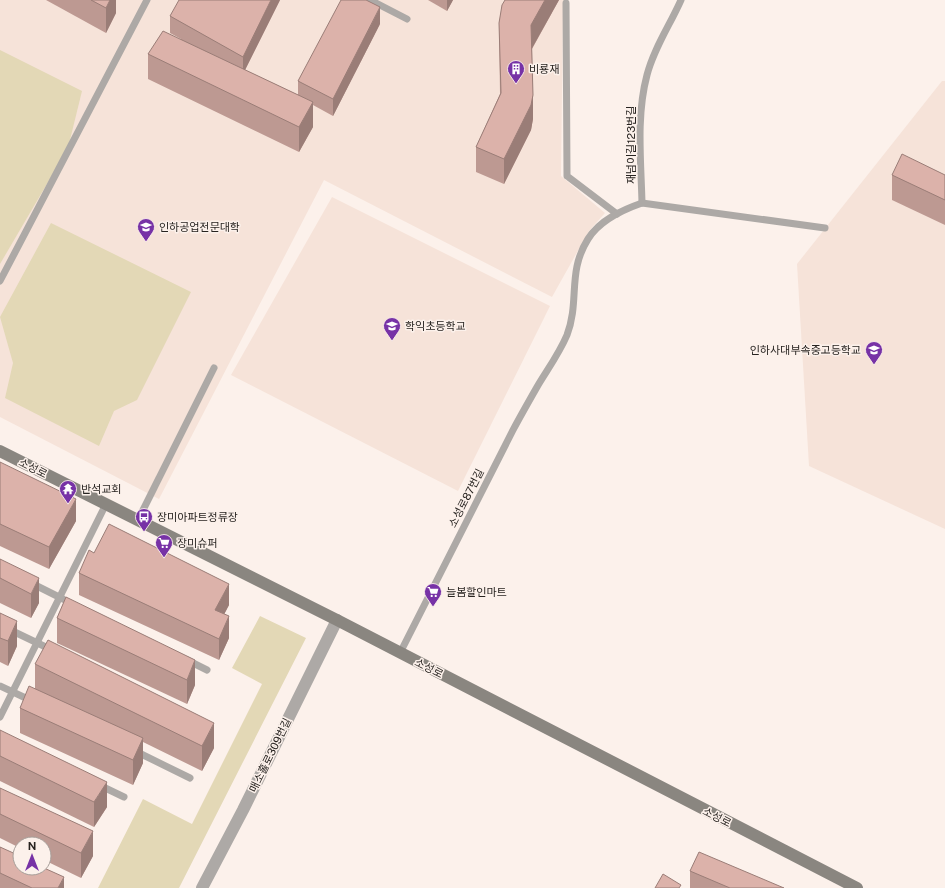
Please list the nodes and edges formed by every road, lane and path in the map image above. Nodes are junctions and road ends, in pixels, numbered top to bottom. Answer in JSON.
{"nodes":[{"id":1,"x":147,"y":0,"type":"edge"},
{"id":2,"x":370,"y":0,"type":"edge"},
{"id":3,"x":681,"y":0,"type":"edge"},
{"id":4,"x":407,"y":19,"type":"dead end"},
{"id":5,"x":567,"y":176,"type":"junction"},
{"id":6,"x":642,"y":203,"type":"junction"},
{"id":7,"x":617,"y":214,"type":"junction"},
{"id":8,"x":825,"y":228,"type":"dead end"},
{"id":9,"x":0,"y":281,"type":"edge"},
{"id":10,"x":214,"y":368,"type":"dead end"},
{"id":11,"x":0,"y":451,"type":"edge"},
{"id":12,"x":106,"y":504,"type":"junction"},
{"id":13,"x":138,"y":520,"type":"junction"},
{"id":14,"x":26,"y":581,"type":"edge"},
{"id":15,"x":60,"y":597,"type":"junction"},
{"id":16,"x":67,"y":601,"type":"edge"},
{"id":17,"x":336,"y":620,"type":"junction"},
{"id":18,"x":0,"y":625,"type":"edge"},
{"id":19,"x":37,"y":643,"type":"junction"},
{"id":20,"x":58,"y":653,"type":"edge"},
{"id":21,"x":400,"y":653,"type":"junction"},
{"id":22,"x":179,"y":656,"type":"edge"},
{"id":23,"x":207,"y":670,"type":"dead end"},
{"id":24,"x":0,"y":686,"type":"edge"},
{"id":25,"x":13,"y":692,"type":"junction"},
{"id":26,"x":41,"y":706,"type":"edge"},
{"id":27,"x":0,"y":717,"type":"edge"},
{"id":28,"x":126,"y":747,"type":"edge"},
{"id":29,"x":190,"y":778,"type":"dead end"},
{"id":30,"x":90,"y":780,"type":"edge"},
{"id":31,"x":124,"y":797,"type":"dead end"},
{"id":32,"x":202,"y":888,"type":"edge"},
{"id":33,"x":857,"y":888,"type":"edge"}],
"edges":[{"from":1,"to":9,"type":"lane"},
{"from":2,"to":4,"type":"lane"},
{"from":3,"to":6,"type":"lane","name":"재넘이길123번길"},
{"from":5,"to":5,"type":"lane"},
{"from":5,"to":7,"type":"lane"},
{"from":6,"to":7,"type":"lane"},
{"from":6,"to":8,"type":"lane"},
{"from":7,"to":21,"type":"lane","name":"소성로87번길"},
{"from":10,"to":13,"type":"lane"},
{"from":11,"to":12,"type":"main road","name":"소성로"},
{"from":12,"to":13,"type":"main road","name":"소성로"},
{"from":12,"to":15,"type":"lane"},
{"from":13,"to":17,"type":"main road","name":"소성로"},
{"from":14,"to":15,"type":"lane"},
{"from":15,"to":16,"type":"lane"},
{"from":15,"to":19,"type":"lane"},
{"from":17,"to":21,"type":"main road","name":"소성로"},
{"from":17,"to":32,"type":"street","name":"매소홀로309번길"},
{"from":18,"to":19,"type":"lane"},
{"from":19,"to":20,"type":"lane"},
{"from":19,"to":25,"type":"lane"},
{"from":21,"to":33,"type":"main road","name":"소성로"},
{"from":22,"to":23,"type":"lane"},
{"from":24,"to":25,"type":"lane"},
{"from":25,"to":26,"type":"lane"},
{"from":25,"to":27,"type":"lane"},
{"from":28,"to":29,"type":"lane"},
{"from":30,"to":31,"type":"lane"}]}
